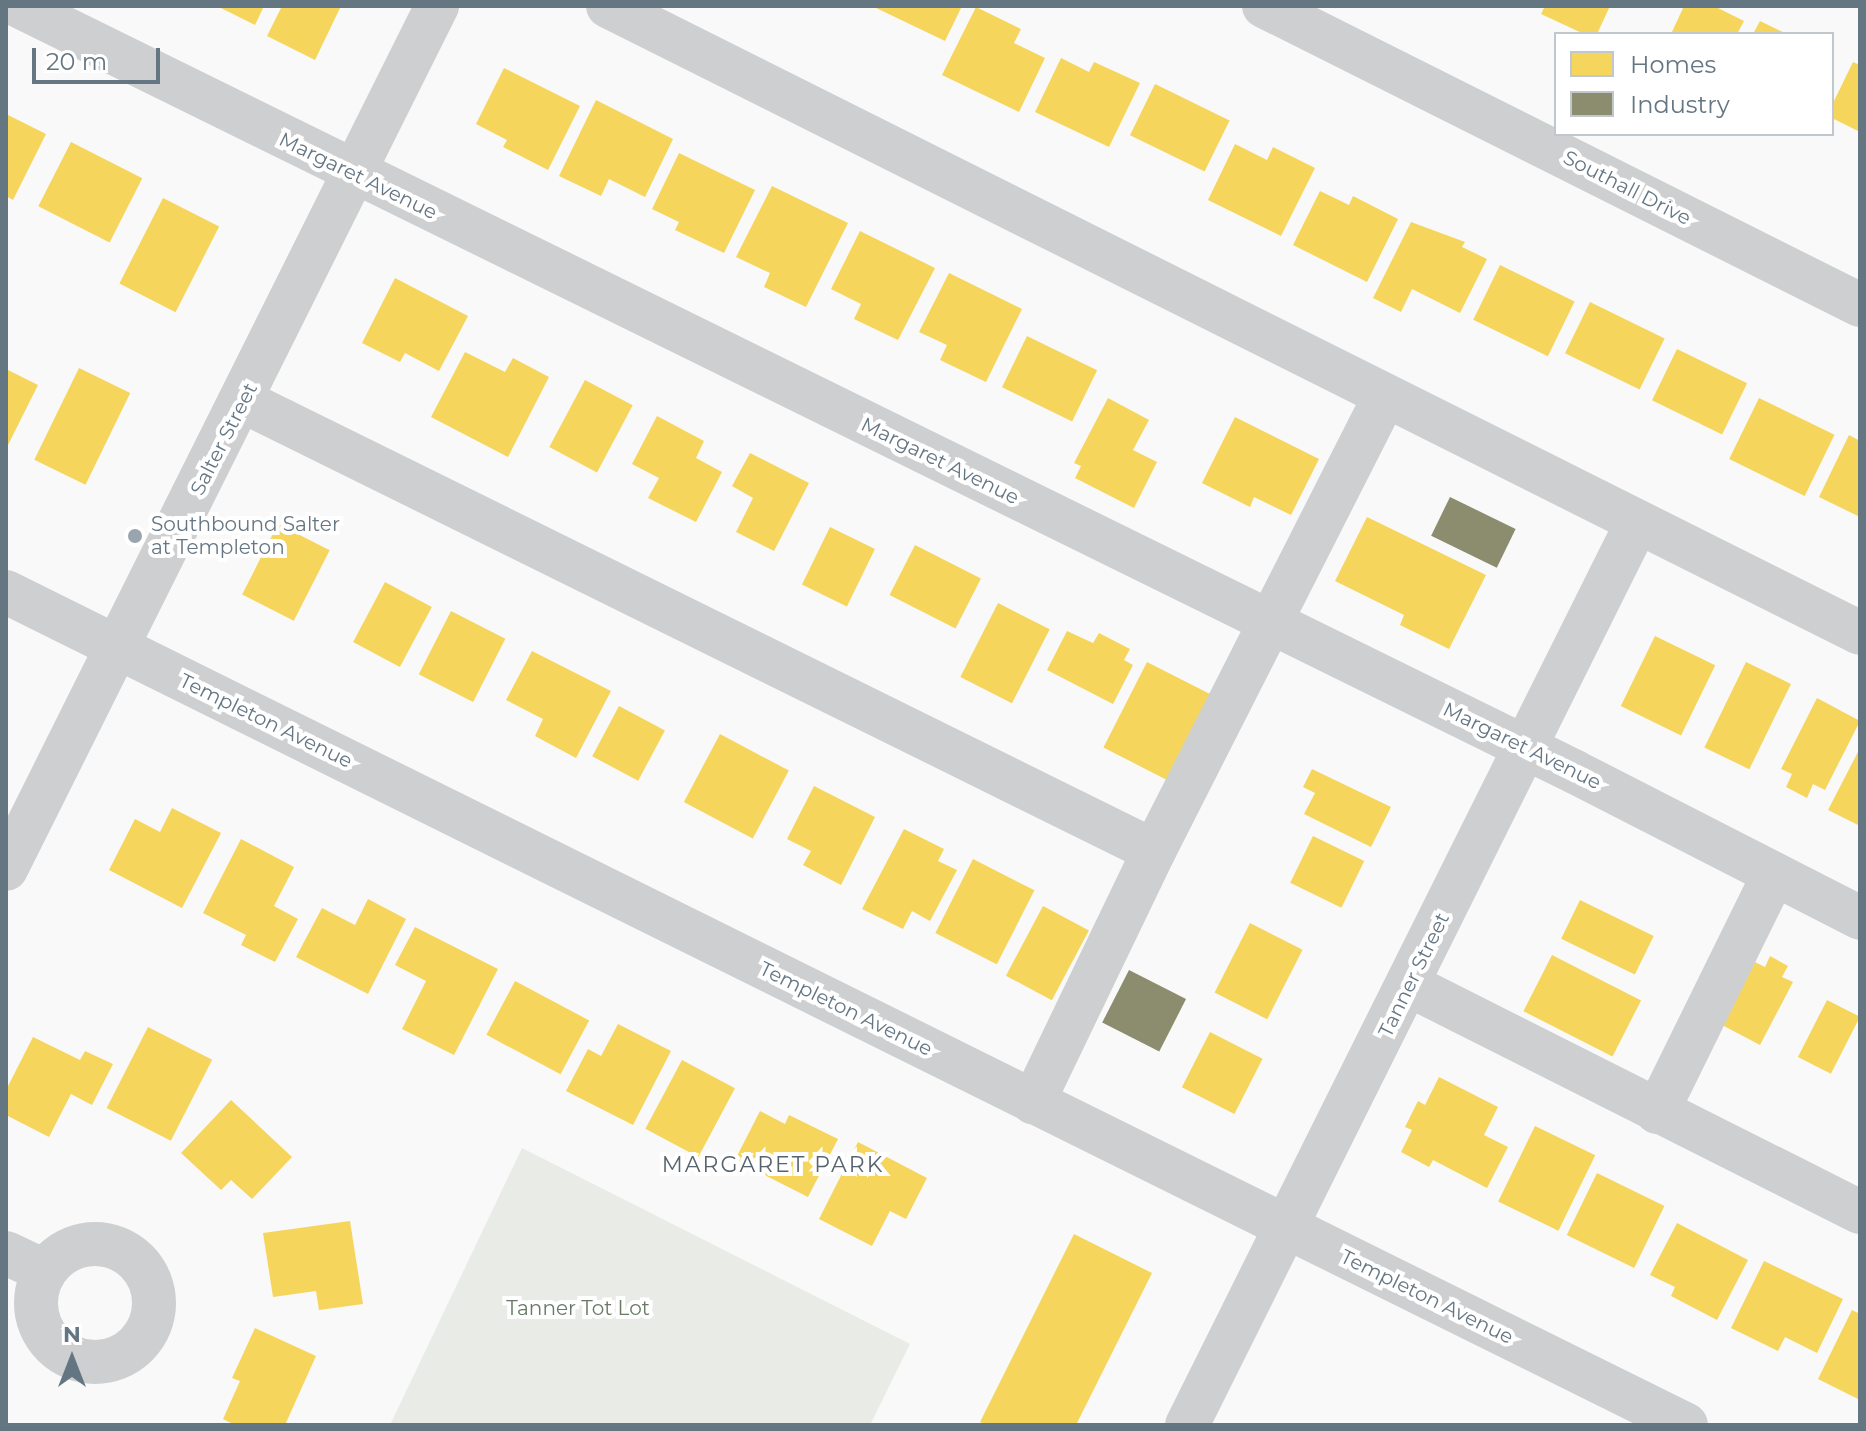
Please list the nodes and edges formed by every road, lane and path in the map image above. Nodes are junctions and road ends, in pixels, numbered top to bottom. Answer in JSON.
{"nodes":[{"id":1,"x":19,"y":6,"type":"edge"},
{"id":2,"x":437,"y":6,"type":"edge"},
{"id":3,"x":608,"y":6,"type":"edge"},
{"id":4,"x":1264,"y":6,"type":"edge"},
{"id":5,"x":354,"y":175,"type":"junction"},
{"id":6,"x":1860,"y":305,"type":"edge"},
{"id":7,"x":1385,"y":396,"type":"junction"},
{"id":8,"x":243,"y":401,"type":"junction"},
{"id":9,"x":1637,"y":523,"type":"junction"},
{"id":10,"x":6,"y":592,"type":"edge"},
{"id":11,"x":1268,"y":621,"type":"junction"},
{"id":12,"x":1860,"y":633,"type":"edge"},
{"id":13,"x":115,"y":647,"type":"junction"},
{"id":14,"x":1524,"y":748,"type":"junction"},
{"id":15,"x":1154,"y":851,"type":"junction"},
{"id":16,"x":6,"y":869,"type":"edge"},
{"id":17,"x":1774,"y":874,"type":"junction"},
{"id":18,"x":1860,"y":918,"type":"edge"},
{"id":19,"x":1409,"y":985,"type":"junction"},
{"id":20,"x":1033,"y":1102,"type":"junction"},
{"id":21,"x":1657,"y":1112,"type":"junction"},
{"id":22,"x":1860,"y":1212,"type":"edge"},
{"id":23,"x":1287,"y":1229,"type":"junction"},
{"id":24,"x":1187,"y":1425,"type":"edge"},
{"id":25,"x":1686,"y":1425,"type":"edge"}],
"edges":[{"from":1,"to":5,"type":"street","name":"Margaret Avenue"},
{"from":2,"to":5,"type":"street","name":"Salter Street"},
{"from":3,"to":7,"type":"street"},
{"from":4,"to":6,"type":"street","name":"Southall Drive"},
{"from":5,"to":8,"type":"street","name":"Salter Street"},
{"from":5,"to":11,"type":"street","name":"Margaret Avenue"},
{"from":7,"to":9,"type":"street"},
{"from":7,"to":11,"type":"street"},
{"from":8,"to":13,"type":"street","name":"Salter Street"},
{"from":8,"to":15,"type":"street"},
{"from":9,"to":12,"type":"street"},
{"from":9,"to":14,"type":"street","name":"Tanner Street"},
{"from":10,"to":13,"type":"street","name":"Templeton Avenue"},
{"from":11,"to":14,"type":"street","name":"Margaret Avenue"},
{"from":11,"to":15,"type":"street"},
{"from":13,"to":16,"type":"street","name":"Salter Street"},
{"from":13,"to":20,"type":"street","name":"Templeton Avenue"},
{"from":14,"to":17,"type":"street","name":"Margaret Avenue"},
{"from":14,"to":19,"type":"street","name":"Tanner Street"},
{"from":15,"to":20,"type":"street"},
{"from":17,"to":18,"type":"street","name":"Margaret Avenue"},
{"from":17,"to":21,"type":"street"},
{"from":19,"to":21,"type":"street"},
{"from":19,"to":23,"type":"street","name":"Tanner Street"},
{"from":20,"to":23,"type":"street","name":"Templeton Avenue"},
{"from":21,"to":22,"type":"street"},
{"from":23,"to":24,"type":"street","name":"Tanner Street"},
{"from":23,"to":25,"type":"street","name":"Templeton Avenue"}]}
